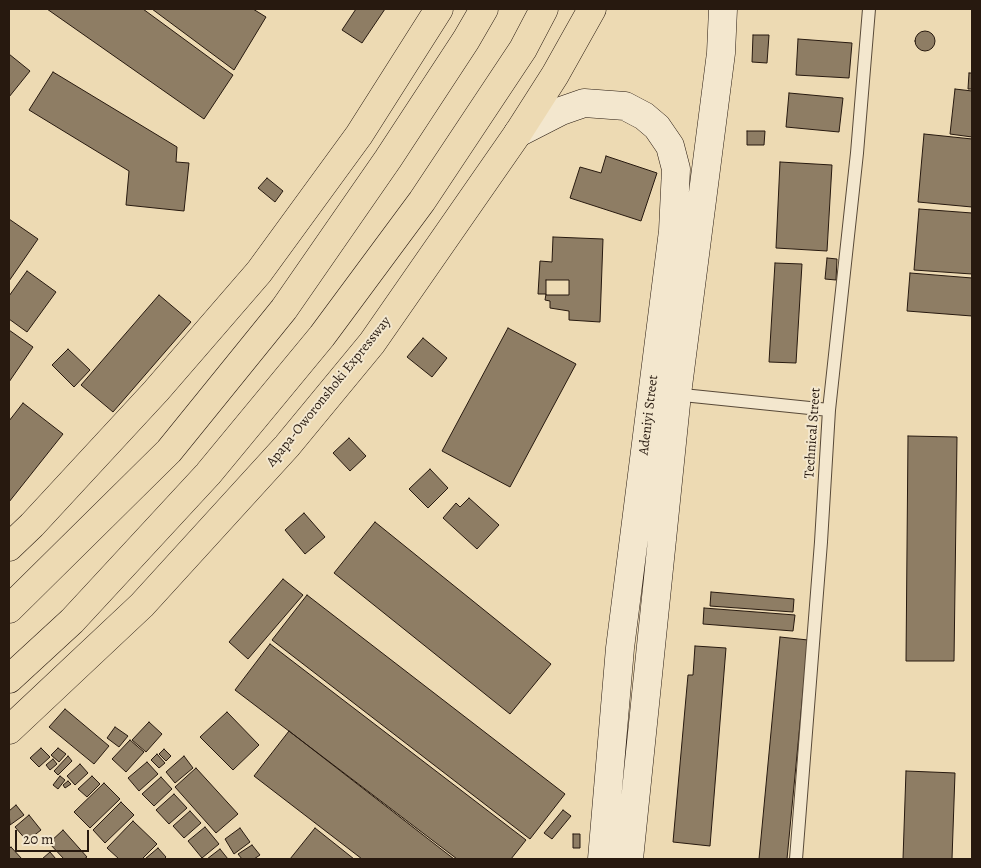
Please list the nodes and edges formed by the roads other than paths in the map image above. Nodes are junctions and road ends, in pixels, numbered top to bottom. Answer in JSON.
{"nodes":[{"id":1,"x":439,"y":9,"type":"edge"},
{"id":2,"x":484,"y":9,"type":"edge"},
{"id":3,"x":544,"y":9,"type":"edge"},
{"id":4,"x":592,"y":9,"type":"edge"},
{"id":5,"x":723,"y":9,"type":"edge"},
{"id":6,"x":869,"y":9,"type":"edge"},
{"id":7,"x":518,"y":133,"type":"junction"},
{"id":8,"x":664,"y":391,"type":"junction"},
{"id":9,"x":829,"y":410,"type":"junction"},
{"id":10,"x":9,"y":547,"type":"edge"},
{"id":11,"x":9,"y":609,"type":"edge"},
{"id":12,"x":9,"y":679,"type":"edge"},
{"id":13,"x":9,"y":730,"type":"edge"},
{"id":14,"x":602,"y":859,"type":"edge"},
{"id":15,"x":629,"y":859,"type":"edge"},
{"id":16,"x":796,"y":859,"type":"edge"}],
"edges":[{"from":1,"to":10,"type":"main road"},
{"from":2,"to":11,"type":"main road"},
{"from":3,"to":12,"type":"main road"},
{"from":4,"to":7,"type":"main road","name":"Apapa-Oworonshoki Expressway"},
{"from":5,"to":8,"type":"street","name":"Adeniyi Street"},
{"from":6,"to":9,"type":"lane","name":"Technical Street"},
{"from":7,"to":8,"type":"street","name":"Adeniyi Street"},
{"from":7,"to":13,"type":"main road","name":"Apapa-Oworonshoki Expressway"},
{"from":8,"to":9,"type":"lane"},
{"from":8,"to":14,"type":"street","name":"Adeniyi Street"},
{"from":8,"to":15,"type":"street","name":"Adeniyi Street"},
{"from":9,"to":16,"type":"lane","name":"Technical Street"}]}
